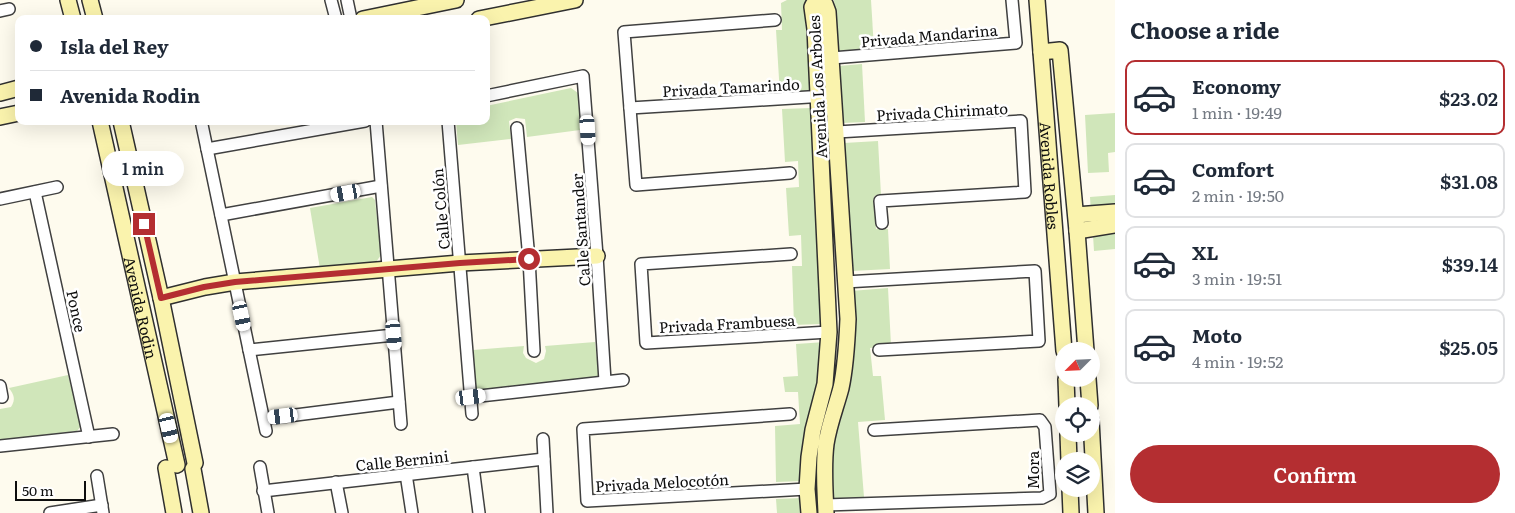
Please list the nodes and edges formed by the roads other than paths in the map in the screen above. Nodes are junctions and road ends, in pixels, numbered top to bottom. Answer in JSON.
{"nodes":[{"id":1,"x":68,"y":0,"type":"edge"},
{"id":2,"x":90,"y":0,"type":"edge"},
{"id":3,"x":331,"y":0,"type":"edge"},
{"id":4,"x":347,"y":0,"type":"edge"},
{"id":5,"x":456,"y":0,"type":"edge"},
{"id":6,"x":575,"y":0,"type":"edge"},
{"id":7,"x":1012,"y":0,"type":"edge"},
{"id":8,"x":1038,"y":0,"type":"edge"},
{"id":9,"x":72,"y":15,"type":"edge"},
{"id":10,"x":94,"y":15,"type":"edge"},
{"id":11,"x":335,"y":15,"type":"edge"},
{"id":12,"x":349,"y":15,"type":"edge"},
{"id":13,"x":383,"y":15,"type":"edge"},
{"id":14,"x":490,"y":17,"type":"edge"},
{"id":15,"x":775,"y":20,"type":"dead end"},
{"id":16,"x":1041,"y":52,"type":"junction"},
{"id":17,"x":832,"y":58,"type":"junction"},
{"id":18,"x":15,"y":89,"type":"edge"},
{"id":19,"x":0,"y":93,"type":"edge"},
{"id":20,"x":490,"y":95,"type":"edge"},
{"id":21,"x":817,"y":96,"type":"junction"},
{"id":22,"x":834,"y":96,"type":"junction"},
{"id":23,"x":630,"y":108,"type":"junction"},
{"id":24,"x":15,"y":114,"type":"edge"},
{"id":25,"x":0,"y":117,"type":"edge"},
{"id":26,"x":101,"y":125,"type":"edge"},
{"id":27,"x":122,"y":125,"type":"edge"},
{"id":28,"x":202,"y":125,"type":"dead end"},
{"id":29,"x":343,"y":125,"type":"edge"},
{"id":30,"x":376,"y":125,"type":"edge"},
{"id":31,"x":448,"y":125,"type":"edge"},
{"id":32,"x":517,"y":128,"type":"dead end"},
{"id":33,"x":837,"y":132,"type":"junction"},
{"id":34,"x":207,"y":150,"type":"junction"},
{"id":35,"x":790,"y":173,"type":"dead end"},
{"id":36,"x":381,"y":186,"type":"junction"},
{"id":37,"x":57,"y":187,"type":"dead end"},
{"id":38,"x":35,"y":192,"type":"junction"},
{"id":39,"x":0,"y":199,"type":"edge"},
{"id":40,"x":1115,"y":212,"type":"edge"},
{"id":41,"x":221,"y":215,"type":"junction"},
{"id":42,"x":882,"y":223,"type":"dead end"},
{"id":43,"x":1077,"y":223,"type":"junction"},
{"id":44,"x":1115,"y":226,"type":"edge"},
{"id":45,"x":842,"y":238,"type":"junction"},
{"id":46,"x":825,"y":239,"type":"junction"},
{"id":47,"x":791,"y":254,"type":"dead end"},
{"id":48,"x":597,"y":256,"type":"junction"},
{"id":49,"x":529,"y":259,"type":"junction"},
{"id":50,"x":460,"y":263,"type":"junction"},
{"id":51,"x":388,"y":270,"type":"junction"},
{"id":52,"x":235,"y":282,"type":"junction"},
{"id":53,"x":845,"y":282,"type":"junction"},
{"id":54,"x":161,"y":298,"type":"junction"},
{"id":55,"x":829,"y":332,"type":"junction"},
{"id":56,"x":394,"y":335,"type":"junction"},
{"id":57,"x":1063,"y":342,"type":"edge"},
{"id":58,"x":1085,"y":342,"type":"edge"},
{"id":59,"x":249,"y":350,"type":"junction"},
{"id":60,"x":878,"y":350,"type":"dead end"},
{"id":61,"x":534,"y":351,"type":"dead end"},
{"id":62,"x":623,"y":380,"type":"dead end"},
{"id":63,"x":605,"y":381,"type":"junction"},
{"id":64,"x":825,"y":384,"type":"junction"},
{"id":65,"x":840,"y":388,"type":"junction"},
{"id":66,"x":471,"y":397,"type":"junction"},
{"id":67,"x":399,"y":402,"type":"junction"},
{"id":68,"x":183,"y":405,"type":"junction"},
{"id":69,"x":165,"y":410,"type":"junction"},
{"id":70,"x":472,"y":414,"type":"dead end"},
{"id":71,"x":790,"y":414,"type":"dead end"},
{"id":72,"x":264,"y":419,"type":"junction"},
{"id":73,"x":401,"y":424,"type":"dead end"},
{"id":74,"x":874,"y":430,"type":"dead end"},
{"id":75,"x":266,"y":431,"type":"dead end"},
{"id":76,"x":113,"y":434,"type":"dead end"},
{"id":77,"x":89,"y":437,"type":"junction"},
{"id":78,"x":543,"y":439,"type":"dead end"},
{"id":79,"x":1092,"y":442,"type":"edge"},
{"id":80,"x":0,"y":446,"type":"edge"},
{"id":81,"x":544,"y":459,"type":"junction"},
{"id":82,"x":260,"y":467,"type":"dead end"},
{"id":83,"x":473,"y":467,"type":"junction"},
{"id":84,"x":406,"y":474,"type":"junction"},
{"id":85,"x":97,"y":476,"type":"dead end"},
{"id":86,"x":336,"y":482,"type":"junction"},
{"id":87,"x":807,"y":489,"type":"junction"},
{"id":88,"x":263,"y":491,"type":"junction"},
{"id":89,"x":1070,"y":497,"type":"edge"},
{"id":90,"x":103,"y":509,"type":"edge"},
{"id":91,"x":825,"y":509,"type":"edge"},
{"id":92,"x":50,"y":513,"type":"edge"},
{"id":93,"x":174,"y":513,"type":"edge"},
{"id":94,"x":201,"y":513,"type":"edge"},
{"id":95,"x":268,"y":513,"type":"edge"},
{"id":96,"x":342,"y":513,"type":"edge"},
{"id":97,"x":412,"y":513,"type":"edge"},
{"id":98,"x":479,"y":513,"type":"edge"},
{"id":99,"x":547,"y":513,"type":"edge"},
{"id":100,"x":809,"y":513,"type":"edge"},
{"id":101,"x":1071,"y":513,"type":"edge"},
{"id":102,"x":1096,"y":513,"type":"edge"}],
"edges":[{"from":1,"to":9,"type":"street"},
{"from":2,"to":10,"type":"street"},
{"from":3,"to":11,"type":"street"},
{"from":4,"to":12,"type":"street"},
{"from":5,"to":13,"type":"street"},
{"from":6,"to":14,"type":"street"},
{"from":7,"to":17,"type":"street","name":"Privada Mandarina"},
{"from":8,"to":16,"type":"street","name":"Avenida Robles"},
{"from":15,"to":23,"type":"street"},
{"from":16,"to":43,"type":"street","name":"Avenida Robles"},
{"from":16,"to":57,"type":"street","name":"Avenida Robles"},
{"from":17,"to":21,"type":"street","name":"Avenida Los Arboles"},
{"from":17,"to":22,"type":"street","name":"Avenida Los Arboles"},
{"from":18,"to":19,"type":"street"},
{"from":20,"to":48,"type":"street","name":"Calle Santander"},
{"from":21,"to":22,"type":"street","name":"Privada Tamarindo"},
{"from":21,"to":23,"type":"street","name":"Privada Tamarindo"},
{"from":21,"to":46,"type":"street","name":"Avenida Los Arboles"},
{"from":22,"to":33,"type":"street","name":"Avenida Los Arboles"},
{"from":23,"to":35,"type":"street"},
{"from":24,"to":25,"type":"street"},
{"from":26,"to":69,"type":"street","name":"Avenida Rodin"},
{"from":27,"to":54,"type":"street","name":"Avenida Rodin"},
{"from":28,"to":34,"type":"street"},
{"from":29,"to":34,"type":"street"},
{"from":30,"to":36,"type":"street"},
{"from":31,"to":50,"type":"street","name":"Calle Colón"},
{"from":32,"to":49,"type":"street"},
{"from":33,"to":42,"type":"street","name":"Privada Chirimato"},
{"from":33,"to":45,"type":"street","name":"Avenida Los Arboles"},
{"from":34,"to":41,"type":"street"},
{"from":36,"to":41,"type":"street"},
{"from":36,"to":51,"type":"street"},
{"from":37,"to":38,"type":"street"},
{"from":38,"to":39,"type":"street"},
{"from":38,"to":77,"type":"street","name":"Ponce"},
{"from":40,"to":43,"type":"street"},
{"from":41,"to":52,"type":"street"},
{"from":43,"to":44,"type":"street"},
{"from":43,"to":58,"type":"street","name":"Avenida Robles"},
{"from":45,"to":46,"type":"street"},
{"from":45,"to":53,"type":"street","name":"Avenida Los Arboles"},
{"from":46,"to":55,"type":"street","name":"Avenida Los Arboles"},
{"from":47,"to":55,"type":"street","name":"Privada Frambuesa"},
{"from":48,"to":49,"type":"street"},
{"from":48,"to":63,"type":"street","name":"Calle Santander"},
{"from":49,"to":50,"type":"street"},
{"from":49,"to":61,"type":"street"},
{"from":50,"to":51,"type":"street"},
{"from":50,"to":66,"type":"street","name":"Calle Colón"},
{"from":51,"to":52,"type":"street"},
{"from":51,"to":56,"type":"street"},
{"from":52,"to":54,"type":"street"},
{"from":52,"to":59,"type":"street"},
{"from":53,"to":60,"type":"street"},
{"from":53,"to":65,"type":"street","name":"Avenida Los Arboles"},
{"from":54,"to":68,"type":"street","name":"Avenida Rodin"},
{"from":55,"to":64,"type":"street","name":"Avenida Los Arboles"},
{"from":56,"to":59,"type":"street"},
{"from":56,"to":67,"type":"street"},
{"from":59,"to":72,"type":"street"},
{"from":62,"to":63,"type":"street"},
{"from":63,"to":66,"type":"street"},
{"from":64,"to":65,"type":"street"},
{"from":64,"to":87,"type":"street","name":"Avenida Los Arboles"},
{"from":65,"to":91,"type":"street","name":"Avenida Los Arboles"},
{"from":66,"to":70,"type":"street","name":"Calle Colón"},
{"from":67,"to":72,"type":"street"},
{"from":67,"to":73,"type":"street"},
{"from":68,"to":69,"type":"street"},
{"from":68,"to":94,"type":"street","name":"Avenida Rodin"},
{"from":69,"to":93,"type":"street","name":"Avenida Rodin"},
{"from":71,"to":87,"type":"street","name":"Privada Melocotón"},
{"from":72,"to":75,"type":"street"},
{"from":74,"to":91,"type":"street","name":"Mora"},
{"from":76,"to":77,"type":"street"},
{"from":77,"to":80,"type":"street"},
{"from":78,"to":81,"type":"street"},
{"from":79,"to":102,"type":"street"},
{"from":81,"to":83,"type":"street","name":"Calle Bernini"},
{"from":81,"to":99,"type":"street"},
{"from":82,"to":88,"type":"street"},
{"from":83,"to":84,"type":"street","name":"Calle Bernini"},
{"from":83,"to":98,"type":"street"},
{"from":84,"to":86,"type":"street","name":"Calle Bernini"},
{"from":84,"to":97,"type":"street"},
{"from":85,"to":90,"type":"street"},
{"from":86,"to":88,"type":"street","name":"Calle Bernini"},
{"from":86,"to":96,"type":"street"},
{"from":87,"to":100,"type":"street","name":"Avenida Los Arboles"},
{"from":88,"to":95,"type":"street"},
{"from":89,"to":101,"type":"street"},
{"from":90,"to":92,"type":"street"}]}
